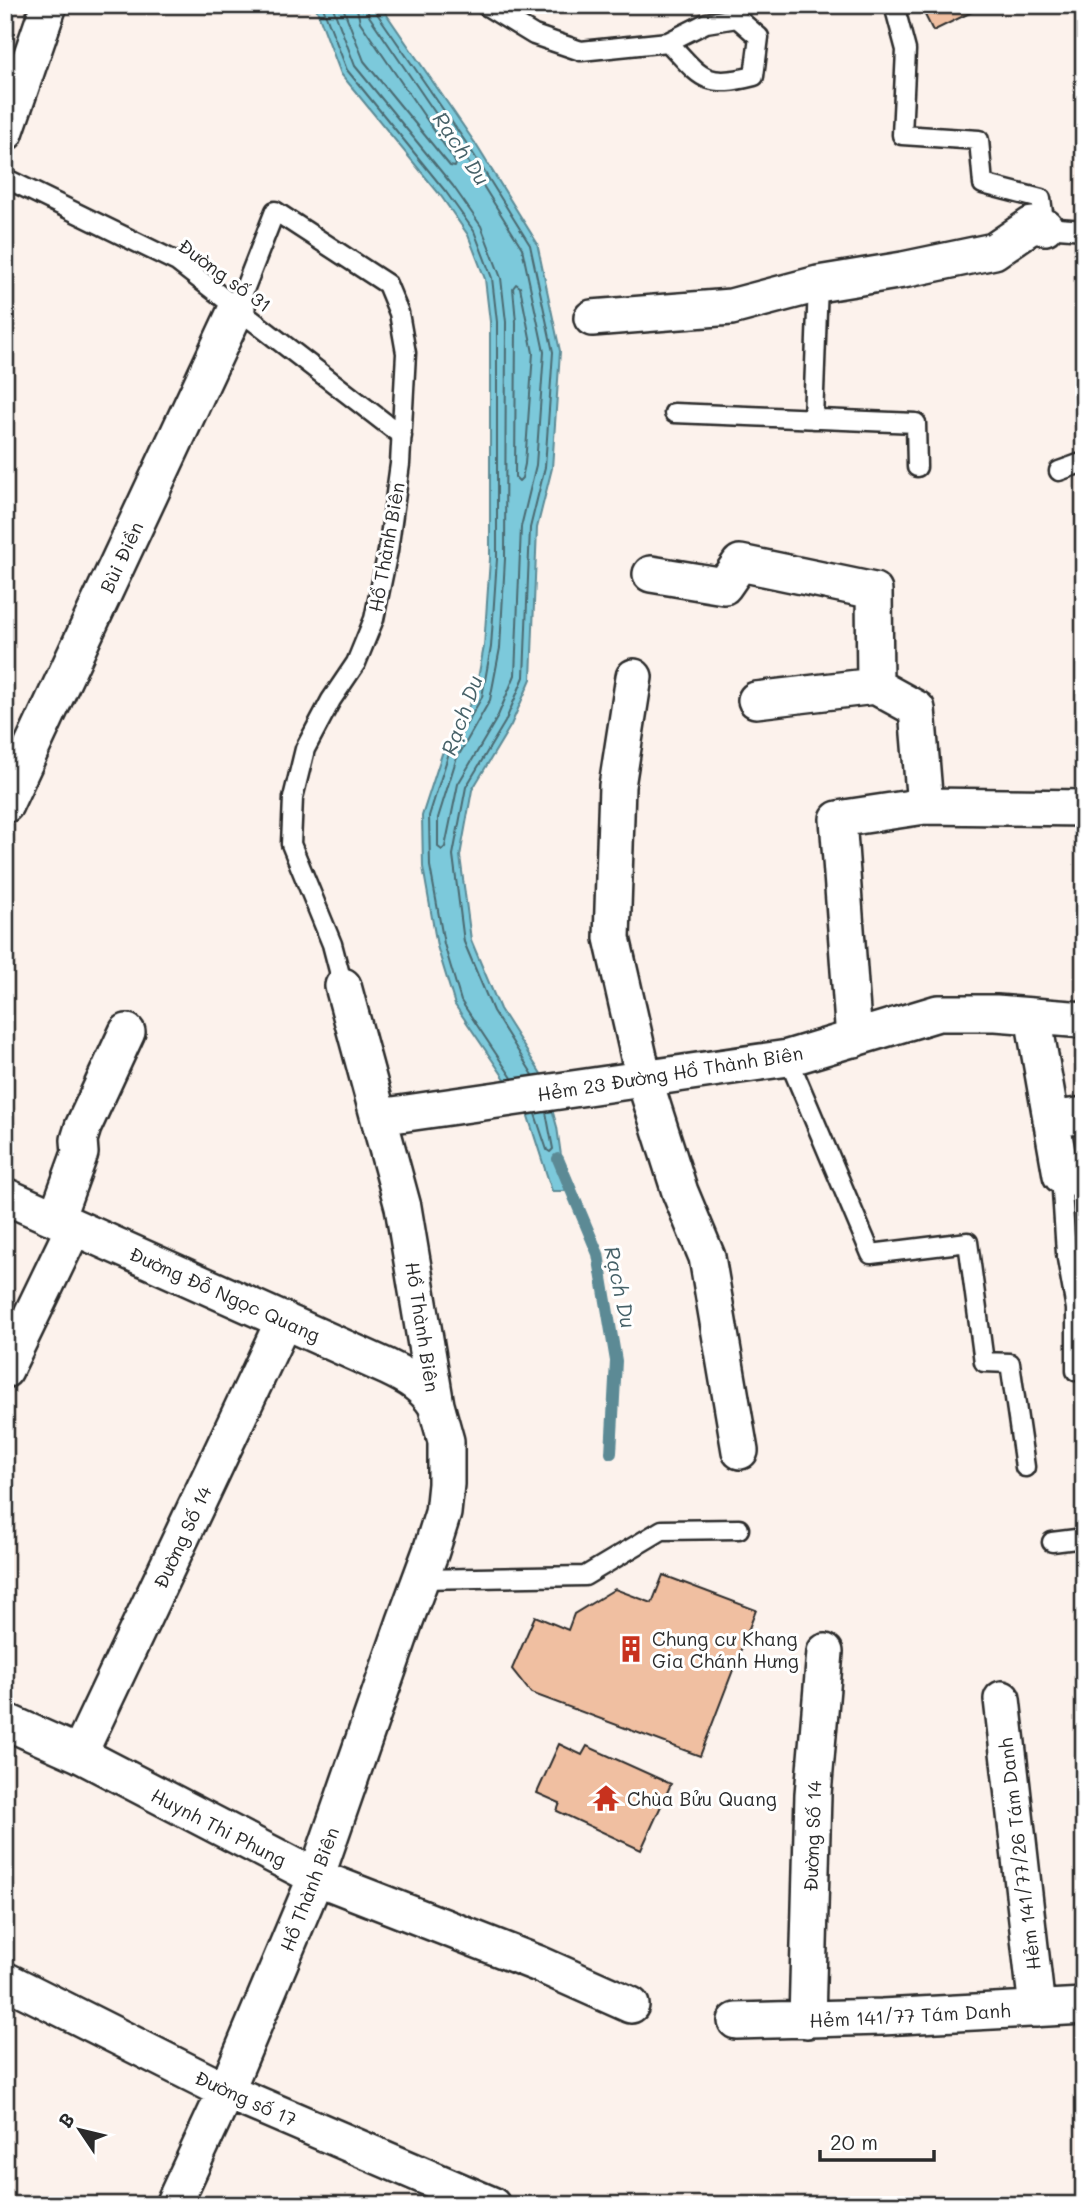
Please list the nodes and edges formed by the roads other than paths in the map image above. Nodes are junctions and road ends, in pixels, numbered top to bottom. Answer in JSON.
{"nodes":[{"id":1,"x":49,"y":5,"type":"edge"},
{"id":2,"x":485,"y":5,"type":"edge"},
{"id":3,"x":894,"y":5,"type":"edge"},
{"id":4,"x":668,"y":42,"type":"junction"},
{"id":5,"x":5,"y":134,"type":"edge"},
{"id":6,"x":5,"y":178,"type":"edge"},
{"id":7,"x":1045,"y":227,"type":"junction"},
{"id":8,"x":1084,"y":230,"type":"edge"},
{"id":9,"x":818,"y":284,"type":"junction"},
{"id":10,"x":237,"y":308,"type":"junction"},
{"id":11,"x":592,"y":318,"type":"dead end"},
{"id":12,"x":674,"y":412,"type":"dead end"},
{"id":13,"x":813,"y":419,"type":"junction"},
{"id":14,"x":402,"y":436,"type":"junction"},
{"id":15,"x":1084,"y":462,"type":"edge"},
{"id":16,"x":917,"y":467,"type":"dead end"},
{"id":17,"x":1059,"y":471,"type":"dead end"},
{"id":18,"x":651,"y":574,"type":"dead end"},
{"id":19,"x":634,"y":677,"type":"dead end"},
{"id":20,"x":875,"y":686,"type":"junction"},
{"id":21,"x":756,"y":700,"type":"dead end"},
{"id":22,"x":5,"y":805,"type":"edge"},
{"id":23,"x":925,"y":806,"type":"junction"},
{"id":24,"x":1084,"y":808,"type":"edge"},
{"id":25,"x":343,"y":986,"type":"joint"},
{"id":26,"x":1033,"y":1016,"type":"junction"},
{"id":27,"x":1084,"y":1020,"type":"edge"},
{"id":28,"x":127,"y":1032,"type":"dead end"},
{"id":29,"x":854,"y":1039,"type":"junction"},
{"id":30,"x":788,"y":1058,"type":"junction"},
{"id":31,"x":644,"y":1079,"type":"junction"},
{"id":32,"x":379,"y":1117,"type":"junction"},
{"id":33,"x":1068,"y":1118,"type":"edge"},
{"id":34,"x":1072,"y":1177,"type":"edge"},
{"id":35,"x":5,"y":1196,"type":"edge"},
{"id":36,"x":65,"y":1223,"type":"junction"},
{"id":37,"x":284,"y":1320,"type":"junction"},
{"id":38,"x":5,"y":1370,"type":"edge"},
{"id":39,"x":1076,"y":1371,"type":"dead end"},
{"id":40,"x":436,"y":1405,"type":"junction"},
{"id":41,"x":740,"y":1451,"type":"dead end"},
{"id":42,"x":1025,"y":1467,"type":"dead end"},
{"id":43,"x":739,"y":1529,"type":"dead end"},
{"id":44,"x":1084,"y":1538,"type":"edge"},
{"id":45,"x":1052,"y":1542,"type":"dead end"},
{"id":46,"x":421,"y":1579,"type":"junction"},
{"id":47,"x":825,"y":1652,"type":"dead end"},
{"id":48,"x":1002,"y":1699,"type":"dead end"},
{"id":49,"x":5,"y":1721,"type":"edge"},
{"id":50,"x":79,"y":1754,"type":"junction"},
{"id":51,"x":316,"y":1877,"type":"junction"},
{"id":52,"x":5,"y":1980,"type":"edge"},
{"id":53,"x":631,"y":2004,"type":"dead end"},
{"id":54,"x":1084,"y":2006,"type":"edge"},
{"id":55,"x":1037,"y":2009,"type":"junction"},
{"id":56,"x":807,"y":2020,"type":"junction"},
{"id":57,"x":736,"y":2021,"type":"dead end"},
{"id":58,"x":226,"y":2091,"type":"junction"},
{"id":59,"x":173,"y":2205,"type":"edge"},
{"id":60,"x":492,"y":2205,"type":"edge"}],
"edges":[{"from":1,"to":5,"type":"street"},
{"from":2,"to":4,"type":"lane"},
{"from":3,"to":7,"type":"lane"},
{"from":4,"to":4,"type":"lane"},
{"from":6,"to":10,"type":"lane","name":"Đường số 31"},
{"from":7,"to":8,"type":"lane"},
{"from":7,"to":9,"type":"street"},
{"from":9,"to":11,"type":"street"},
{"from":9,"to":13,"type":"lane"},
{"from":10,"to":14,"type":"lane","name":"Đường số 31"},
{"from":10,"to":14,"type":"lane","name":"Hồ Thành Biên"},
{"from":10,"to":22,"type":"street","name":"Bùi Điền"},
{"from":12,"to":13,"type":"lane"},
{"from":13,"to":16,"type":"lane"},
{"from":14,"to":25,"type":"lane","name":"Hồ Thành Biên"},
{"from":15,"to":17,"type":"lane"},
{"from":18,"to":20,"type":"street"},
{"from":19,"to":31,"type":"street"},
{"from":20,"to":21,"type":"street"},
{"from":20,"to":23,"type":"street"},
{"from":23,"to":24,"type":"street"},
{"from":23,"to":29,"type":"street"},
{"from":25,"to":32,"type":"street","name":"Hồ Thành Biên"},
{"from":26,"to":27,"type":"street","name":"Hẻm 23 Đường Hồ Thành Biên"},
{"from":26,"to":29,"type":"street","name":"Hẻm 23 Đường Hồ Thành Biên"},
{"from":26,"to":33,"type":"street"},
{"from":28,"to":36,"type":"street"},
{"from":29,"to":30,"type":"street","name":"Hẻm 23 Đường Hồ Thành Biên"},
{"from":30,"to":31,"type":"street","name":"Hẻm 23 Đường Hồ Thành Biên"},
{"from":30,"to":42,"type":"lane"},
{"from":31,"to":32,"type":"street","name":"Hẻm 23 Đường Hồ Thành Biên"},
{"from":31,"to":41,"type":"street"},
{"from":32,"to":40,"type":"street","name":"Hồ Thành Biên"},
{"from":33,"to":34,"type":"street"},
{"from":34,"to":39,"type":"lane"},
{"from":35,"to":36,"type":"street","name":"Đường Đỗ Ngọc Quang"},
{"from":36,"to":37,"type":"street","name":"Đường Đỗ Ngọc Quang"},
{"from":36,"to":38,"type":"street"},
{"from":37,"to":40,"type":"street","name":"Đường Đỗ Ngọc Quang"},
{"from":37,"to":50,"type":"street","name":"Đường Số 14"},
{"from":40,"to":46,"type":"street","name":"Hồ Thành Biên"},
{"from":43,"to":46,"type":"lane"},
{"from":44,"to":45,"type":"lane"},
{"from":46,"to":51,"type":"street","name":"Hồ Thành Biên"},
{"from":47,"to":56,"type":"street","name":"Đường Số 14"},
{"from":48,"to":55,"type":"street","name":"Hẻm 141/77/26 Tám Danh"},
{"from":49,"to":50,"type":"street","name":"Huynh Thi Phung"},
{"from":50,"to":51,"type":"street","name":"Huynh Thi Phung"},
{"from":51,"to":53,"type":"street","name":"Huynh Thi Phung"},
{"from":51,"to":58,"type":"street","name":"Hồ Thành Biên"},
{"from":52,"to":58,"type":"street","name":"Đường số 17"},
{"from":54,"to":55,"type":"street","name":"Hẻm 141/77 Tám Danh"},
{"from":55,"to":56,"type":"street","name":"Hẻm 141/77 Tám Danh"},
{"from":56,"to":57,"type":"street","name":"Hẻm 141/77 Tám Danh"},
{"from":58,"to":59,"type":"street","name":"Hồ Thành Biên"},
{"from":58,"to":60,"type":"street","name":"Đường số 17"}]}
